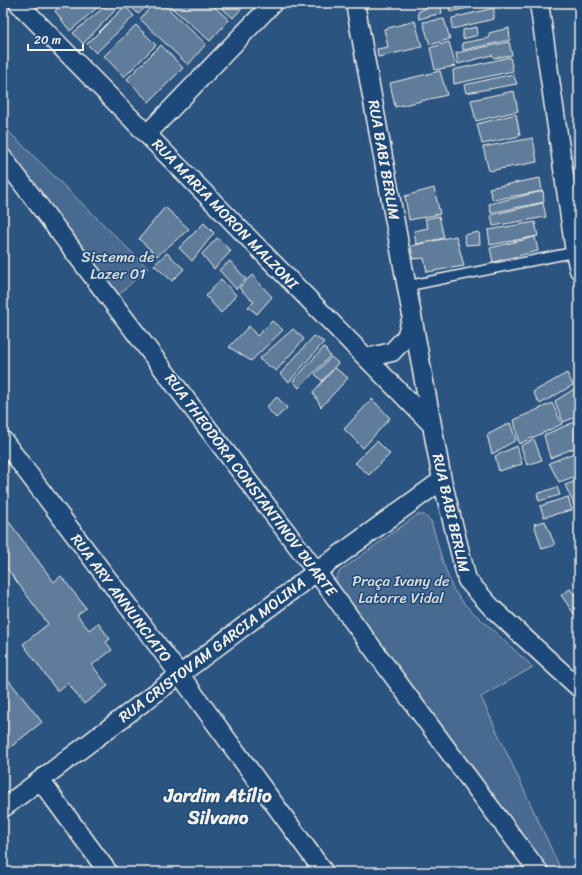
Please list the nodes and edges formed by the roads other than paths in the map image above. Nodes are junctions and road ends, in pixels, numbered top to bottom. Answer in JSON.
{"nodes":[{"id":1,"x":18,"y":3,"type":"edge"},
{"id":2,"x":273,"y":3,"type":"edge"},
{"id":3,"x":539,"y":3,"type":"edge"},
{"id":4,"x":354,"y":5,"type":"edge"},
{"id":5,"x":147,"y":134,"type":"junction"},
{"id":6,"x":3,"y":158,"type":"edge"},
{"id":7,"x":575,"y":252,"type":"junction"},
{"id":8,"x":579,"y":270,"type":"edge"},
{"id":9,"x":407,"y":286,"type":"junction"},
{"id":10,"x":412,"y":317,"type":"junction"},
{"id":11,"x":366,"y":358,"type":"junction"},
{"id":12,"x":432,"y":425,"type":"junction"},
{"id":13,"x":3,"y":440,"type":"edge"},
{"id":14,"x":442,"y":480,"type":"junction"},
{"id":15,"x":316,"y":572,"type":"junction"},
{"id":16,"x":180,"y":675,"type":"junction"},
{"id":17,"x":575,"y":685,"type":"edge"},
{"id":18,"x":579,"y":699,"type":"edge"},
{"id":19,"x":40,"y":780,"type":"junction"},
{"id":20,"x":3,"y":808,"type":"edge"},
{"id":21,"x":108,"y":872,"type":"edge"},
{"id":22,"x":324,"y":872,"type":"edge"},
{"id":23,"x":539,"y":872,"type":"edge"}],
"edges":[{"from":1,"to":5,"type":"street","name":"RUA MARIA MORON MALZONI"},
{"from":2,"to":5,"type":"street"},
{"from":3,"to":7,"type":"street"},
{"from":4,"to":9,"type":"street","name":"RUA BABI BERLIM"},
{"from":5,"to":11,"type":"street","name":"RUA MARIA MORON MALZONI"},
{"from":6,"to":15,"type":"street","name":"RUA THEODORA CONSTANTINOV DUARTE"},
{"from":7,"to":8,"type":"street"},
{"from":7,"to":9,"type":"lane"},
{"from":9,"to":10,"type":"street","name":"RUA BABI BERLIM"},
{"from":10,"to":11,"type":"street","name":"RUA BABI BERLIM"},
{"from":10,"to":12,"type":"street","name":"RUA BABI BERLIM"},
{"from":11,"to":12,"type":"street","name":"RUA MARIA MORON MALZONI"},
{"from":12,"to":14,"type":"street","name":"RUA BABI BERLIM"},
{"from":13,"to":16,"type":"street","name":"RUA ARY ANNUNCIATO"},
{"from":14,"to":15,"type":"street","name":"RUA CRISTOVAM GARCIA MOLINA"},
{"from":14,"to":17,"type":"street","name":"RUA BABI BERLIM"},
{"from":15,"to":16,"type":"street","name":"RUA CRISTOVAM GARCIA MOLINA"},
{"from":15,"to":23,"type":"street","name":"RUA THEODORA CONSTANTINOV DUARTE"},
{"from":16,"to":19,"type":"street","name":"RUA CRISTOVAM GARCIA MOLINA"},
{"from":16,"to":22,"type":"street","name":"RUA ARY ANNUNCIATO"},
{"from":17,"to":18,"type":"street"},
{"from":19,"to":20,"type":"street","name":"RUA CRISTOVAM GARCIA MOLINA"},
{"from":19,"to":21,"type":"street"}]}
